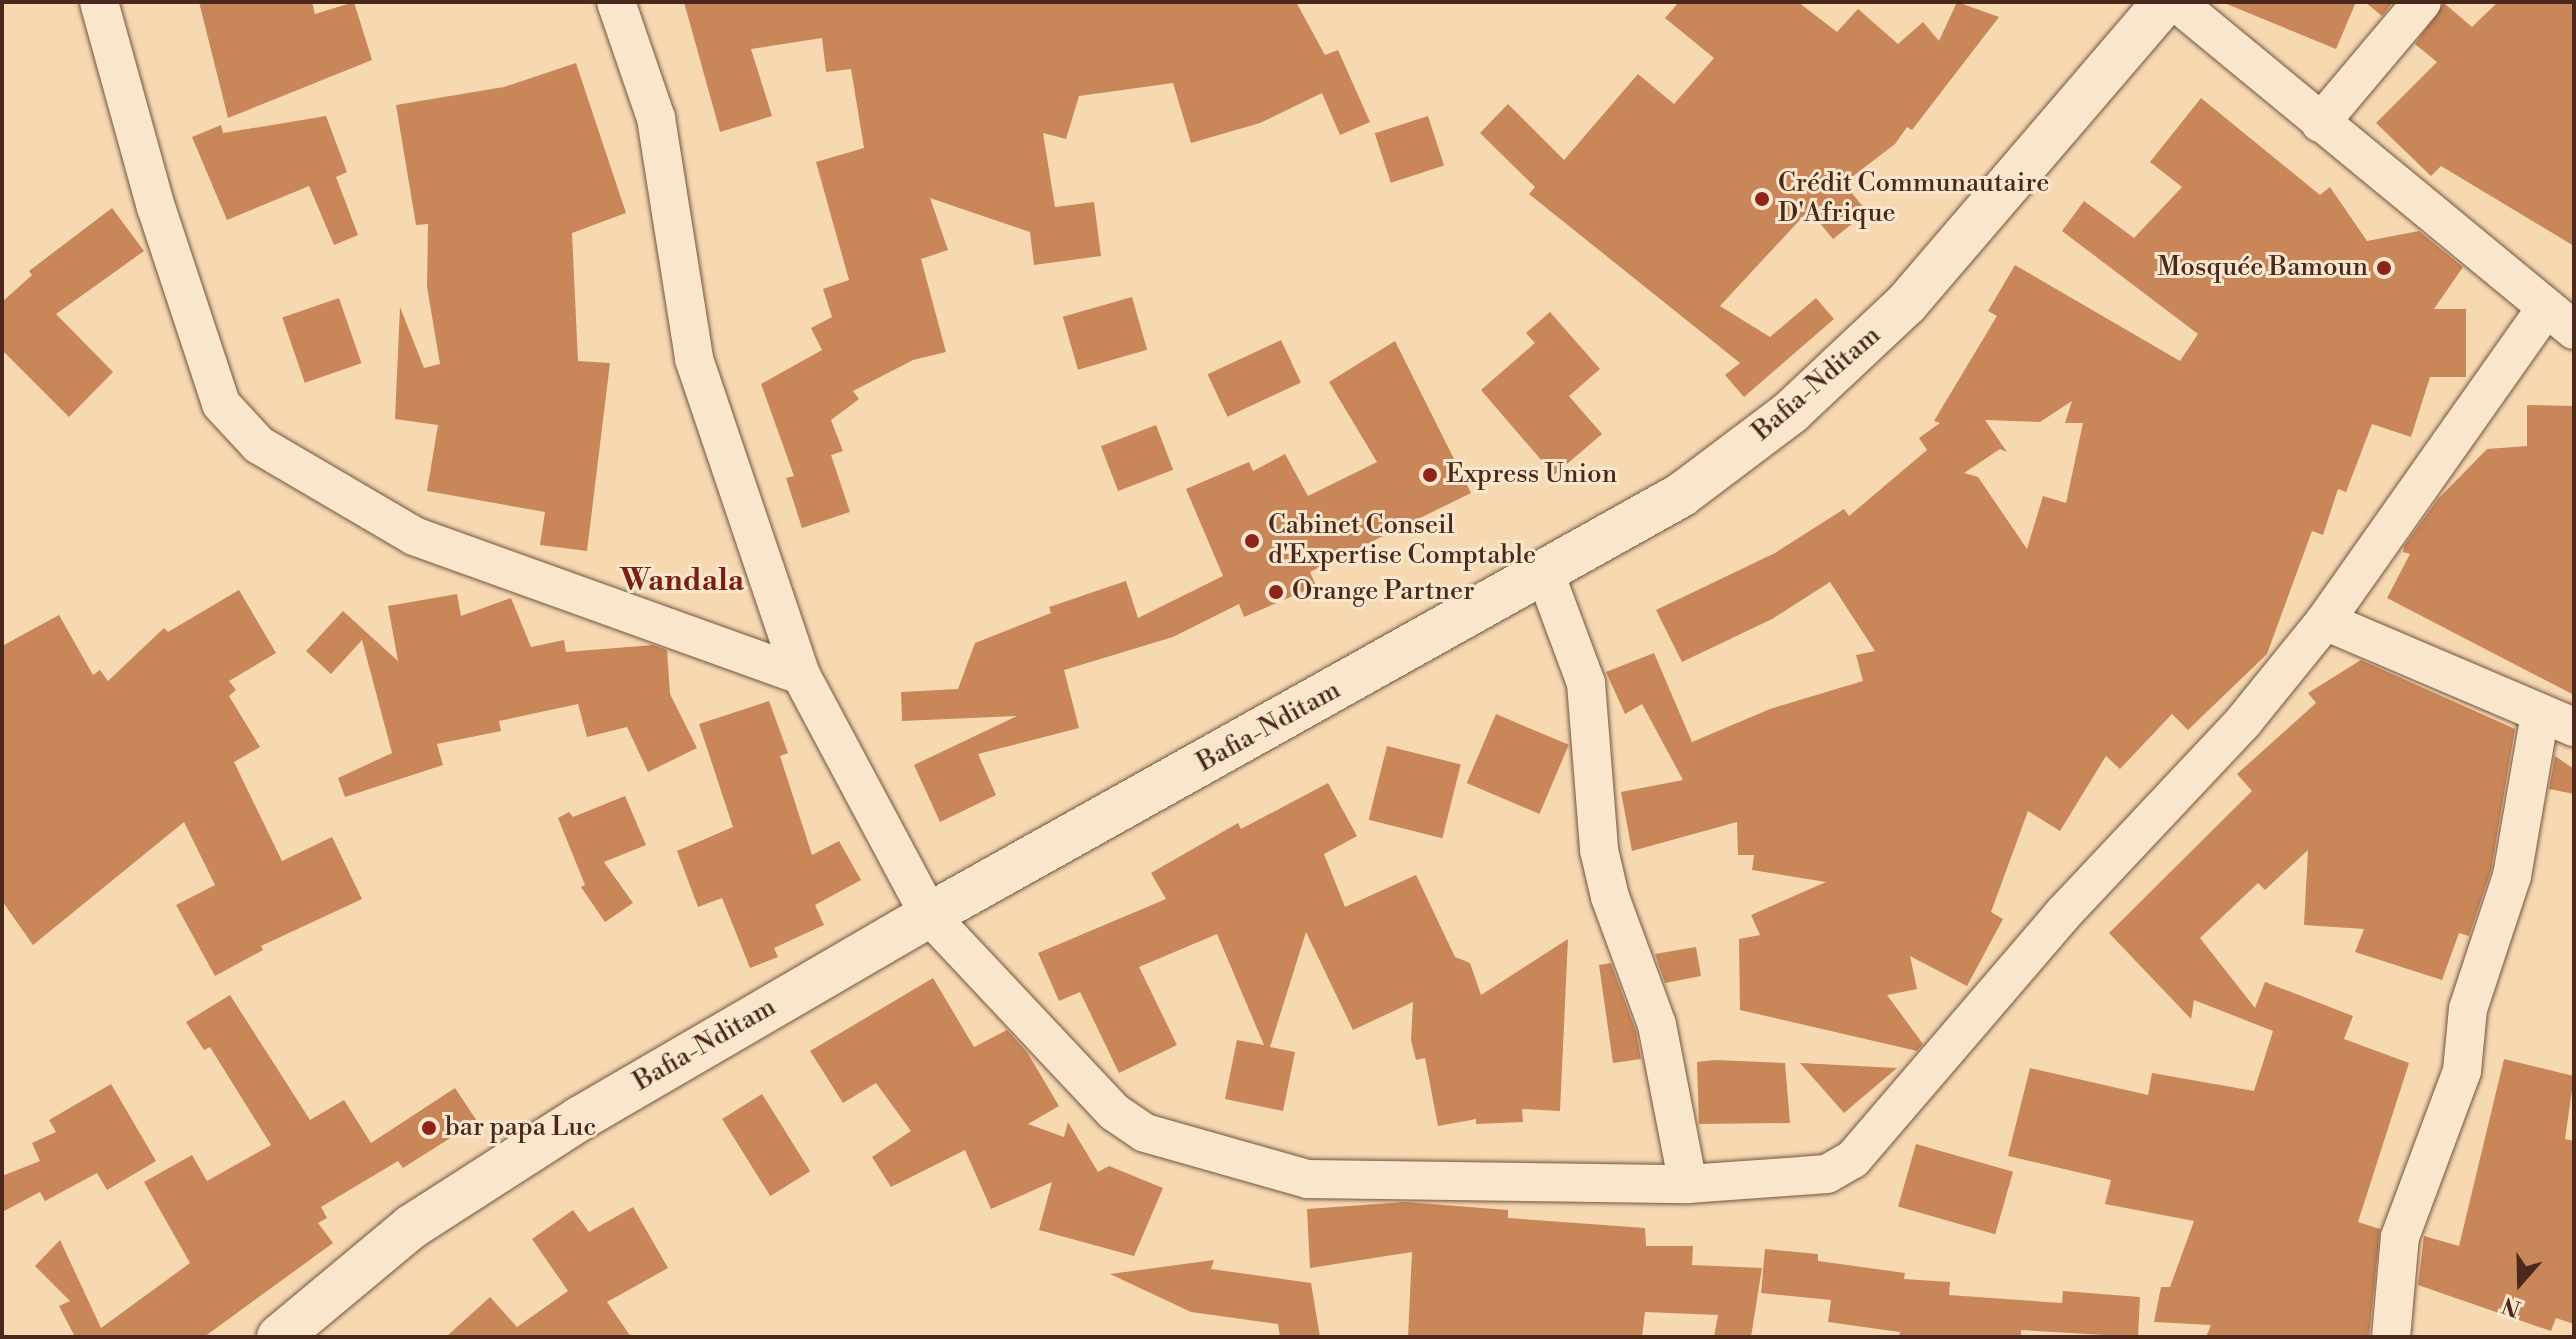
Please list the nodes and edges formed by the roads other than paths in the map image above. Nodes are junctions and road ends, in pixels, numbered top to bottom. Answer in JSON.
{"nodes":[{"id":1,"x":99,"y":2,"type":"edge"},
{"id":2,"x":616,"y":2,"type":"edge"},
{"id":3,"x":2165,"y":2,"type":"edge"},
{"id":4,"x":2176,"y":2,"type":"edge"},
{"id":5,"x":2422,"y":2,"type":"edge"},
{"id":6,"x":2320,"y":123,"type":"junction"},
{"id":7,"x":2559,"y":320,"type":"edge"},
{"id":8,"x":1545,"y":573,"type":"junction"},
{"id":9,"x":2325,"y":621,"type":"junction"},
{"id":10,"x":801,"y":675,"type":"junction"},
{"id":11,"x":2557,"y":720,"type":"edge"},
{"id":12,"x":929,"y":915,"type":"junction"},
{"id":13,"x":1688,"y":1184,"type":"junction"},
{"id":14,"x":279,"y":1337,"type":"edge"},
{"id":15,"x":2391,"y":1337,"type":"edge"}],
"edges":[{"from":1,"to":10,"type":"street"},
{"from":2,"to":10,"type":"street"},
{"from":3,"to":8,"type":"main road","name":"Bafia-Nditam"},
{"from":4,"to":6,"type":"street"},
{"from":5,"to":6,"type":"street"},
{"from":6,"to":7,"type":"street"},
{"from":7,"to":9,"type":"street"},
{"from":8,"to":12,"type":"main road","name":"Bafia-Nditam"},
{"from":8,"to":13,"type":"street"},
{"from":9,"to":11,"type":"street"},
{"from":9,"to":13,"type":"street"},
{"from":10,"to":12,"type":"street"},
{"from":11,"to":15,"type":"street"},
{"from":12,"to":13,"type":"street"},
{"from":12,"to":14,"type":"main road","name":"Bafia-Nditam"}]}
